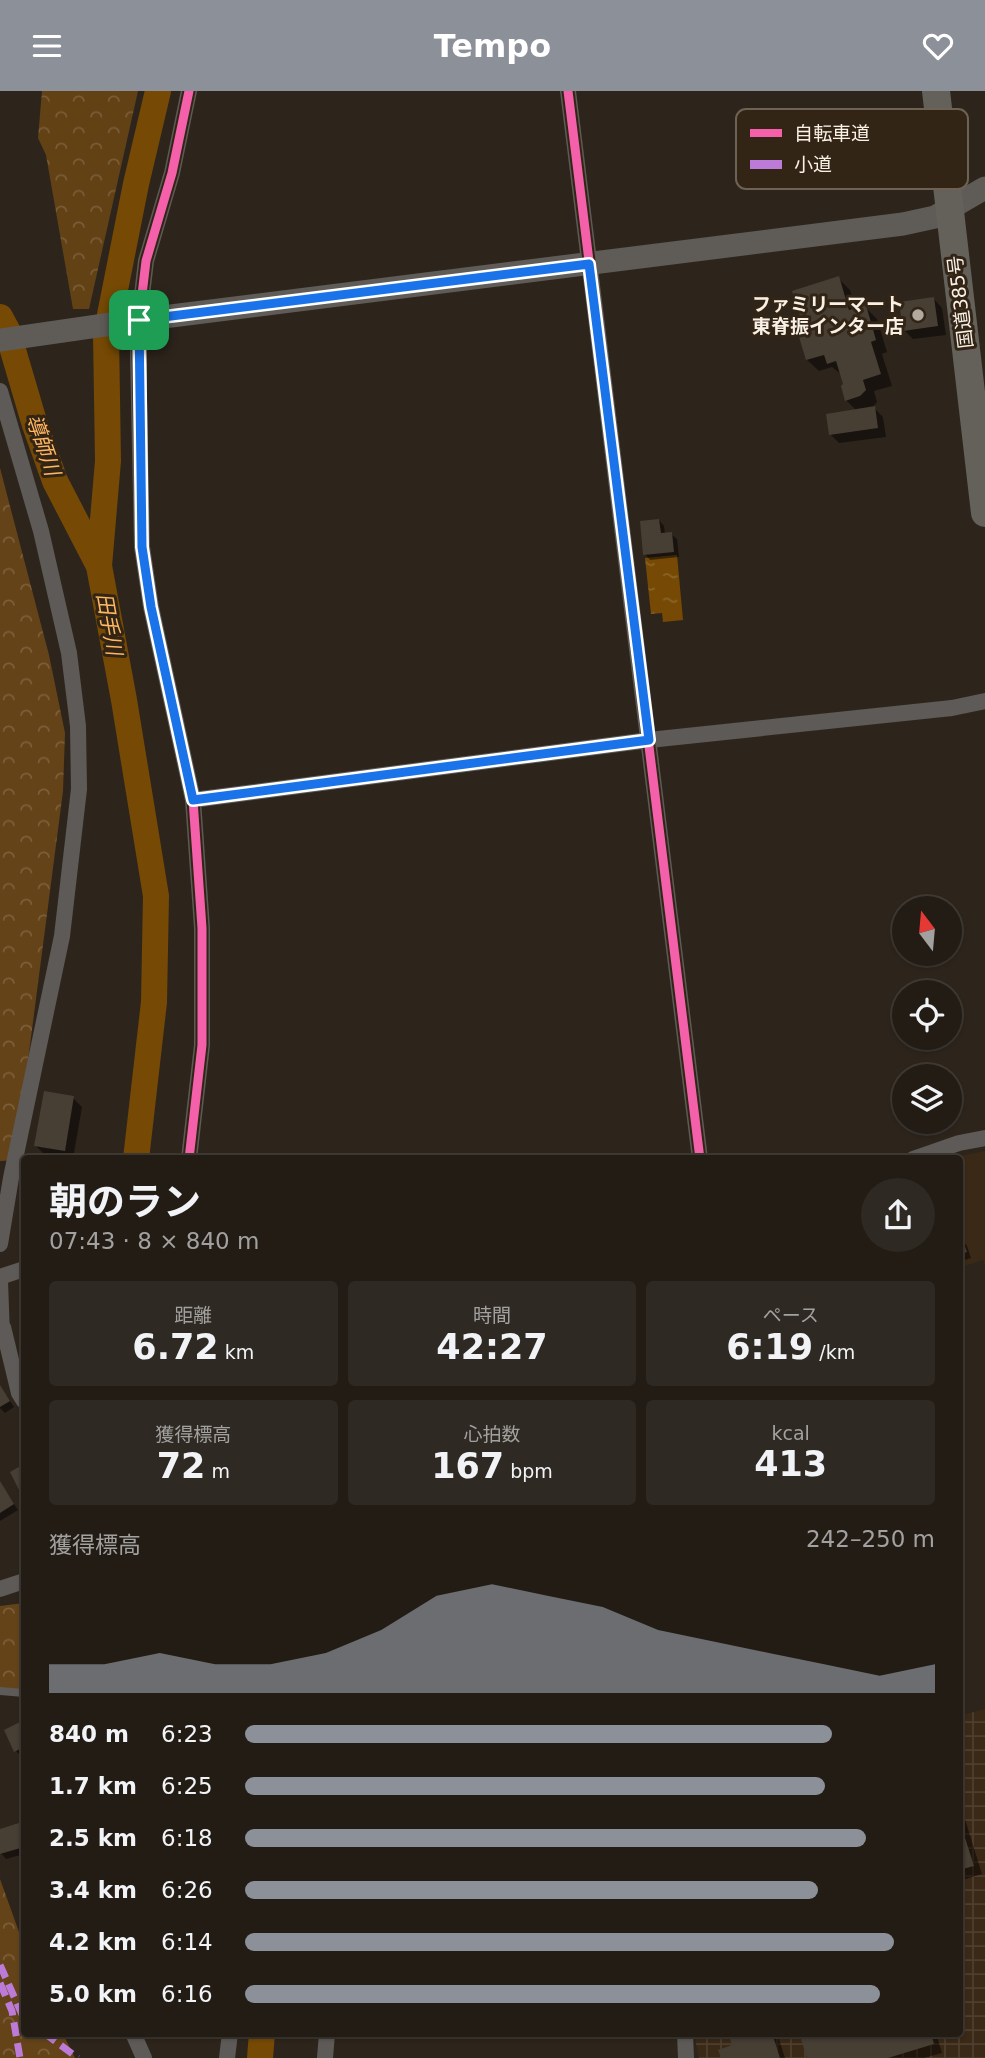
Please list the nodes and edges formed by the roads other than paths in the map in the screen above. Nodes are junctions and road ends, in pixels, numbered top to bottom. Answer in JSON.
{"nodes":[{"id":1,"x":189,"y":91,"type":"edge"},
{"id":2,"x":568,"y":91,"type":"edge"},
{"id":3,"x":936,"y":91,"type":"edge"},
{"id":4,"x":938,"y":109,"type":"edge"},
{"id":5,"x":985,"y":188,"type":"edge"},
{"id":6,"x":947,"y":189,"type":"edge"},
{"id":7,"x":949,"y":208,"type":"junction"},
{"id":8,"x":589,"y":264,"type":"junction"},
{"id":9,"x":139,"y":320,"type":"junction"},
{"id":10,"x":0,"y":340,"type":"edge"},
{"id":11,"x":0,"y":391,"type":"edge"},
{"id":12,"x":985,"y":513,"type":"edge"},
{"id":13,"x":985,"y":701,"type":"edge"},
{"id":14,"x":649,"y":740,"type":"junction"},
{"id":15,"x":193,"y":800,"type":"junction"},
{"id":16,"x":985,"y":1138,"type":"edge"},
{"id":17,"x":189,"y":1155,"type":"edge"},
{"id":18,"x":701,"y":1155,"type":"edge"},
{"id":19,"x":924,"y":1155,"type":"edge"},
{"id":20,"x":5,"y":1178,"type":"edge"},
{"id":21,"x":0,"y":1244,"type":"edge"},
{"id":22,"x":21,"y":1270,"type":"edge"},
{"id":23,"x":0,"y":1278,"type":"edge"},
{"id":24,"x":1,"y":1333,"type":"edge"},
{"id":25,"x":21,"y":1396,"type":"edge"},
{"id":26,"x":21,"y":1582,"type":"edge"},
{"id":27,"x":0,"y":1589,"type":"edge"},
{"id":28,"x":0,"y":1691,"type":"edge"},
{"id":29,"x":21,"y":1693,"type":"edge"},
{"id":30,"x":135,"y":2037,"type":"edge"},
{"id":31,"x":230,"y":2037,"type":"edge"},
{"id":32,"x":327,"y":2037,"type":"edge"},
{"id":33,"x":685,"y":2037,"type":"edge"},
{"id":34,"x":144,"y":2058,"type":"edge"},
{"id":35,"x":227,"y":2058,"type":"edge"},
{"id":36,"x":325,"y":2058,"type":"edge"},
{"id":37,"x":686,"y":2058,"type":"edge"}],
"edges":[{"from":1,"to":9,"type":"street"},
{"from":2,"to":8,"type":"street"},
{"from":3,"to":4,"type":"highway","name":"国道385号"},
{"from":5,"to":7,"type":"street"},
{"from":6,"to":7,"type":"highway","name":"国道385号"},
{"from":7,"to":8,"type":"street"},
{"from":7,"to":12,"type":"highway","name":"国道385号"},
{"from":8,"to":9,"type":"street"},
{"from":8,"to":14,"type":"street"},
{"from":9,"to":10,"type":"street"},
{"from":9,"to":15,"type":"street"},
{"from":11,"to":20,"type":"street"},
{"from":13,"to":14,"type":"street"},
{"from":14,"to":15,"type":"street"},
{"from":14,"to":18,"type":"street"},
{"from":15,"to":17,"type":"street"},
{"from":16,"to":19,"type":"street"},
{"from":20,"to":21,"type":"street"},
{"from":22,"to":23,"type":"street"},
{"from":23,"to":24,"type":"street"},
{"from":24,"to":25,"type":"street"},
{"from":26,"to":27,"type":"street"},
{"from":28,"to":29,"type":"lane"},
{"from":30,"to":34,"type":"street"},
{"from":31,"to":35,"type":"street"},
{"from":32,"to":36,"type":"street"},
{"from":33,"to":37,"type":"street"}]}
